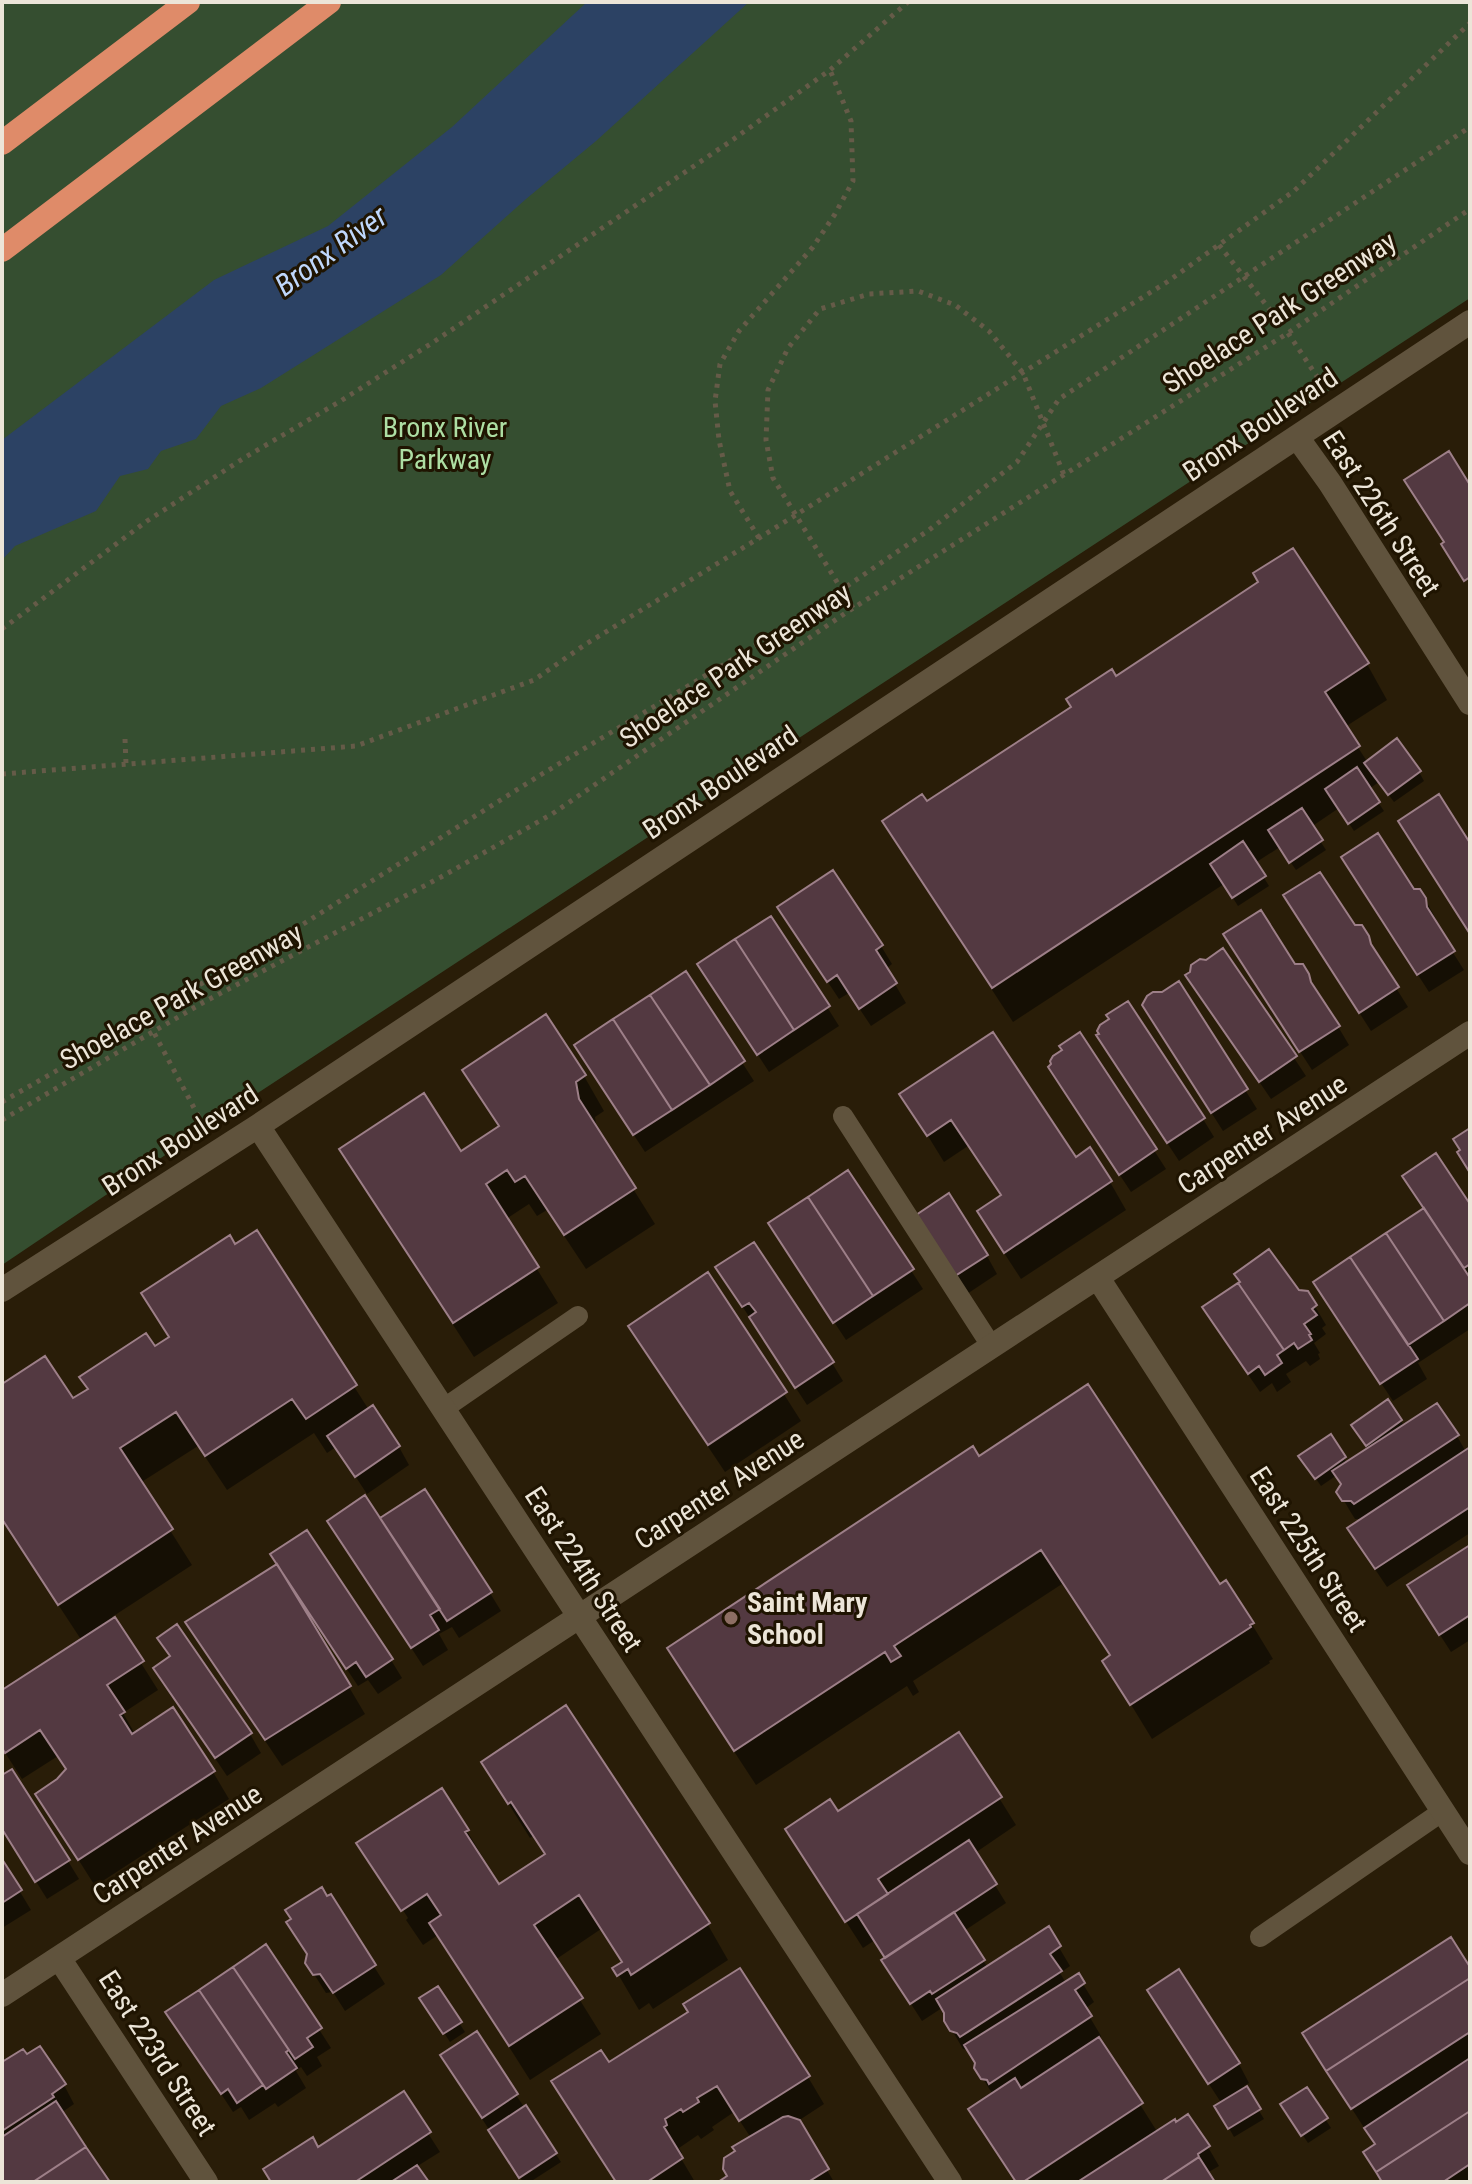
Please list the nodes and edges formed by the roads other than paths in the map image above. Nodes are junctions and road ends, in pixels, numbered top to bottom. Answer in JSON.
{"nodes":[{"id":1,"x":188,"y":2,"type":"edge"},
{"id":2,"x":329,"y":2,"type":"edge"},
{"id":3,"x":2,"y":143,"type":"edge"},
{"id":4,"x":2,"y":250,"type":"edge"},
{"id":5,"x":1470,"y":322,"type":"edge"},
{"id":6,"x":1297,"y":437,"type":"junction"},
{"id":7,"x":1470,"y":703,"type":"edge"},
{"id":8,"x":1470,"y":1033,"type":"edge"},
{"id":9,"x":843,"y":1116,"type":"dead end"},
{"id":10,"x":258,"y":1126,"type":"junction"},
{"id":11,"x":1098,"y":1278,"type":"junction"},
{"id":12,"x":2,"y":1290,"type":"edge"},
{"id":13,"x":578,"y":1316,"type":"dead end"},
{"id":14,"x":992,"y":1347,"type":"junction"},
{"id":15,"x":443,"y":1409,"type":"junction"},
{"id":16,"x":579,"y":1616,"type":"junction"},
{"id":17,"x":1443,"y":1811,"type":"junction"},
{"id":18,"x":1470,"y":1853,"type":"edge"},
{"id":19,"x":1260,"y":1937,"type":"dead end"},
{"id":20,"x":59,"y":1958,"type":"junction"},
{"id":21,"x":2,"y":1995,"type":"edge"},
{"id":22,"x":206,"y":2182,"type":"edge"},
{"id":23,"x":950,"y":2182,"type":"edge"}],
"edges":[{"from":1,"to":3,"type":"highway"},
{"from":2,"to":4,"type":"highway"},
{"from":5,"to":6,"type":"street","name":"Bronx Boulevard"},
{"from":6,"to":7,"type":"street","name":"East 226th Street"},
{"from":6,"to":10,"type":"street","name":"Bronx Boulevard"},
{"from":8,"to":11,"type":"street","name":"Carpenter Avenue"},
{"from":9,"to":14,"type":"lane"},
{"from":10,"to":12,"type":"street","name":"Bronx Boulevard"},
{"from":10,"to":15,"type":"street","name":"East 224th Street"},
{"from":11,"to":14,"type":"street","name":"Carpenter Avenue"},
{"from":11,"to":17,"type":"street","name":"East 225th Street"},
{"from":13,"to":15,"type":"lane"},
{"from":14,"to":16,"type":"street","name":"Carpenter Avenue"},
{"from":15,"to":16,"type":"street","name":"East 224th Street"},
{"from":16,"to":20,"type":"street","name":"Carpenter Avenue"},
{"from":16,"to":23,"type":"street","name":"East 224th Street"},
{"from":17,"to":18,"type":"street","name":"East 225th Street"},
{"from":17,"to":19,"type":"lane"},
{"from":20,"to":21,"type":"street","name":"Carpenter Avenue"},
{"from":20,"to":22,"type":"street","name":"East 223rd Street"}]}
